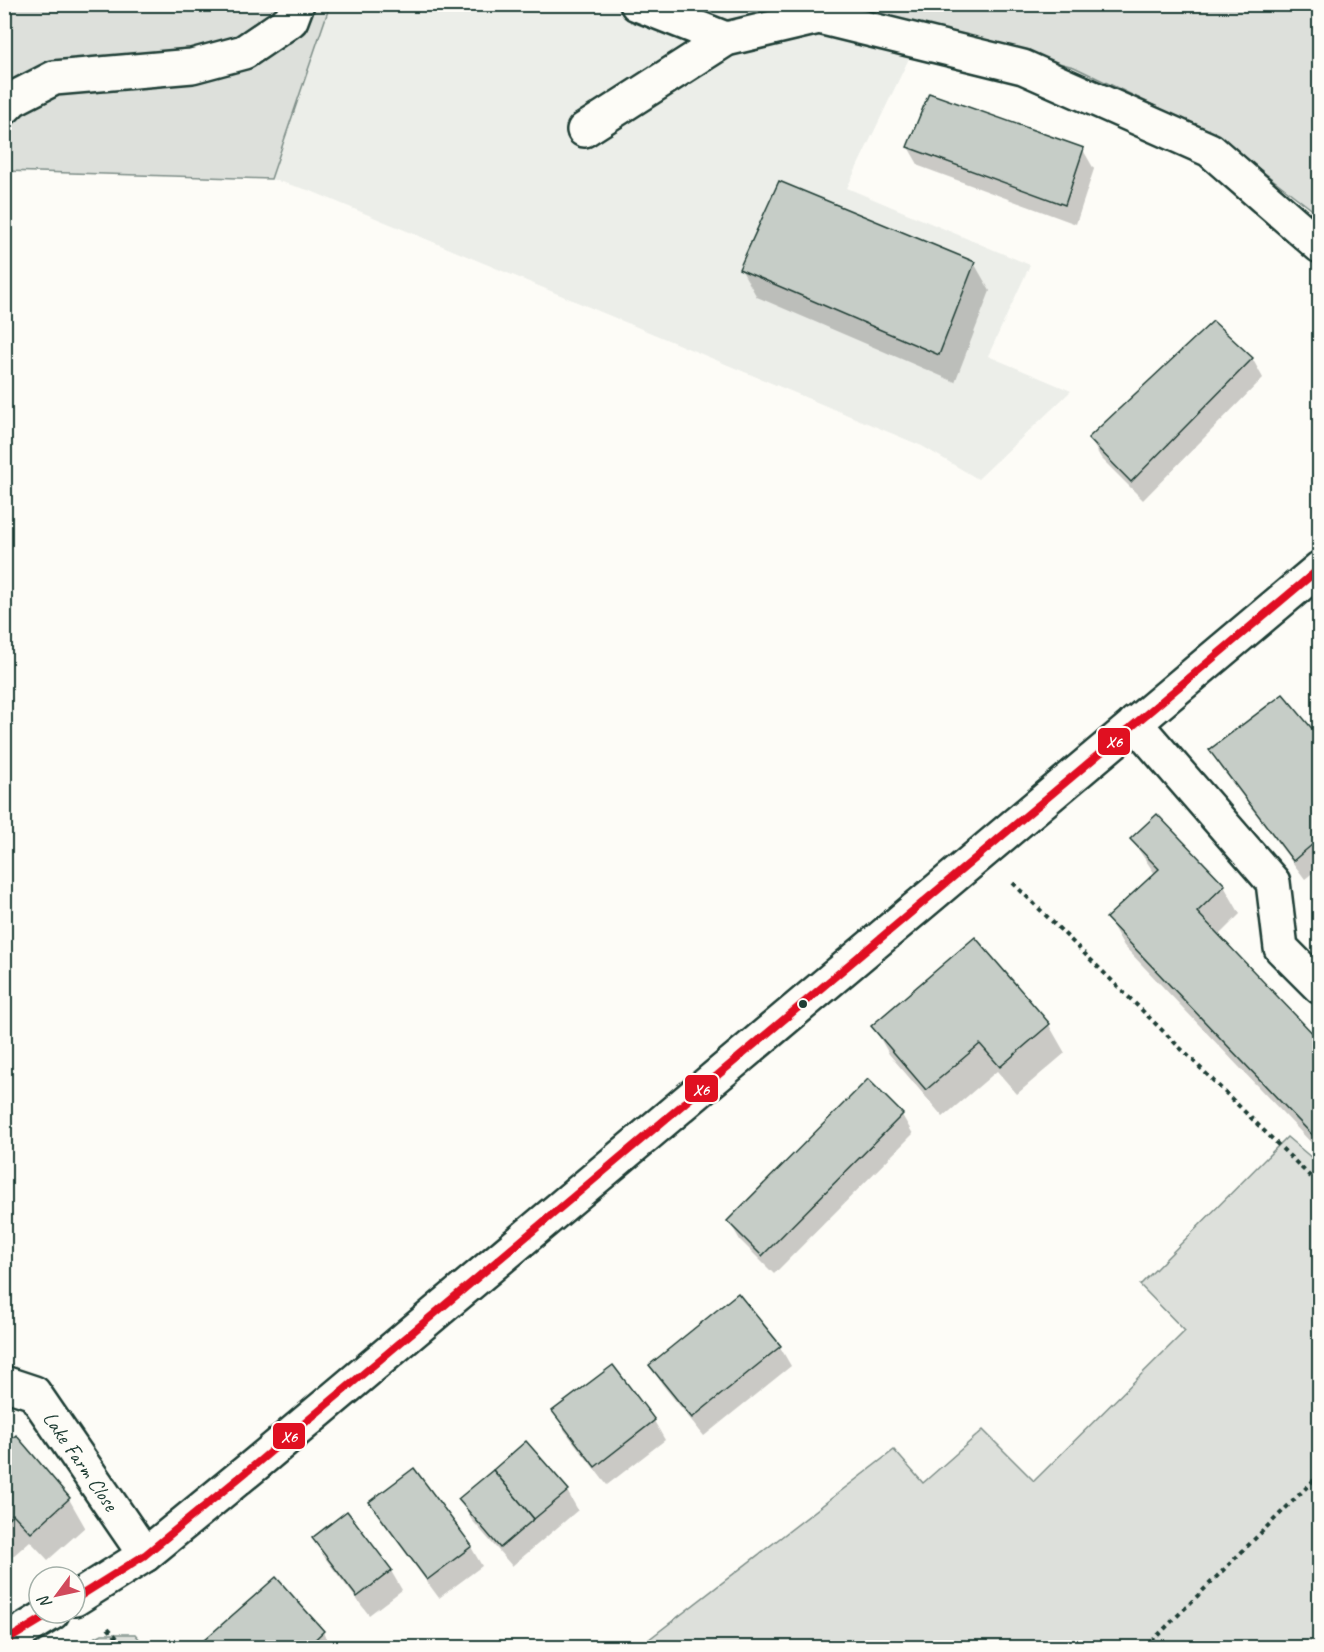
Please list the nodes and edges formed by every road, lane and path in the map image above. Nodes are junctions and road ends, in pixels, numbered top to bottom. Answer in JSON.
{"nodes":[{"id":1,"x":297,"y":4,"type":"edge"},
{"id":2,"x":637,"y":4,"type":"edge"},
{"id":3,"x":726,"y":39,"type":"junction"},
{"id":4,"x":4,"y":108,"type":"edge"},
{"id":5,"x":585,"y":130,"type":"dead end"},
{"id":6,"x":1320,"y":246,"type":"edge"},
{"id":7,"x":1320,"y":568,"type":"edge"},
{"id":8,"x":1135,"y":723,"type":"junction"},
{"id":9,"x":982,"y":852,"type":"junction"},
{"id":10,"x":1320,"y":987,"type":"edge"},
{"id":11,"x":1320,"y":1186,"type":"edge"},
{"id":12,"x":4,"y":1383,"type":"edge"},
{"id":13,"x":1320,"y":1474,"type":"edge"},
{"id":14,"x":145,"y":1555,"type":"junction"},
{"id":15,"x":87,"y":1591,"type":"edge"},
{"id":16,"x":32,"y":1625,"type":"edge"},
{"id":17,"x":4,"y":1642,"type":"edge"},
{"id":18,"x":1145,"y":1647,"type":"edge"}],
"edges":[{"from":1,"to":4,"type":"main road"},
{"from":2,"to":3,"type":"main road"},
{"from":3,"to":5,"type":"main road"},
{"from":3,"to":6,"type":"main road"},
{"from":7,"to":8,"type":"main road"},
{"from":8,"to":9,"type":"main road"},
{"from":8,"to":10,"type":"main road"},
{"from":9,"to":11,"type":"path"},
{"from":9,"to":14,"type":"main road"},
{"from":12,"to":14,"type":"main road","name":"Lake Farm Close"},
{"from":13,"to":18,"type":"path"},
{"from":14,"to":15,"type":"main road"},
{"from":16,"to":17,"type":"main road"}]}
